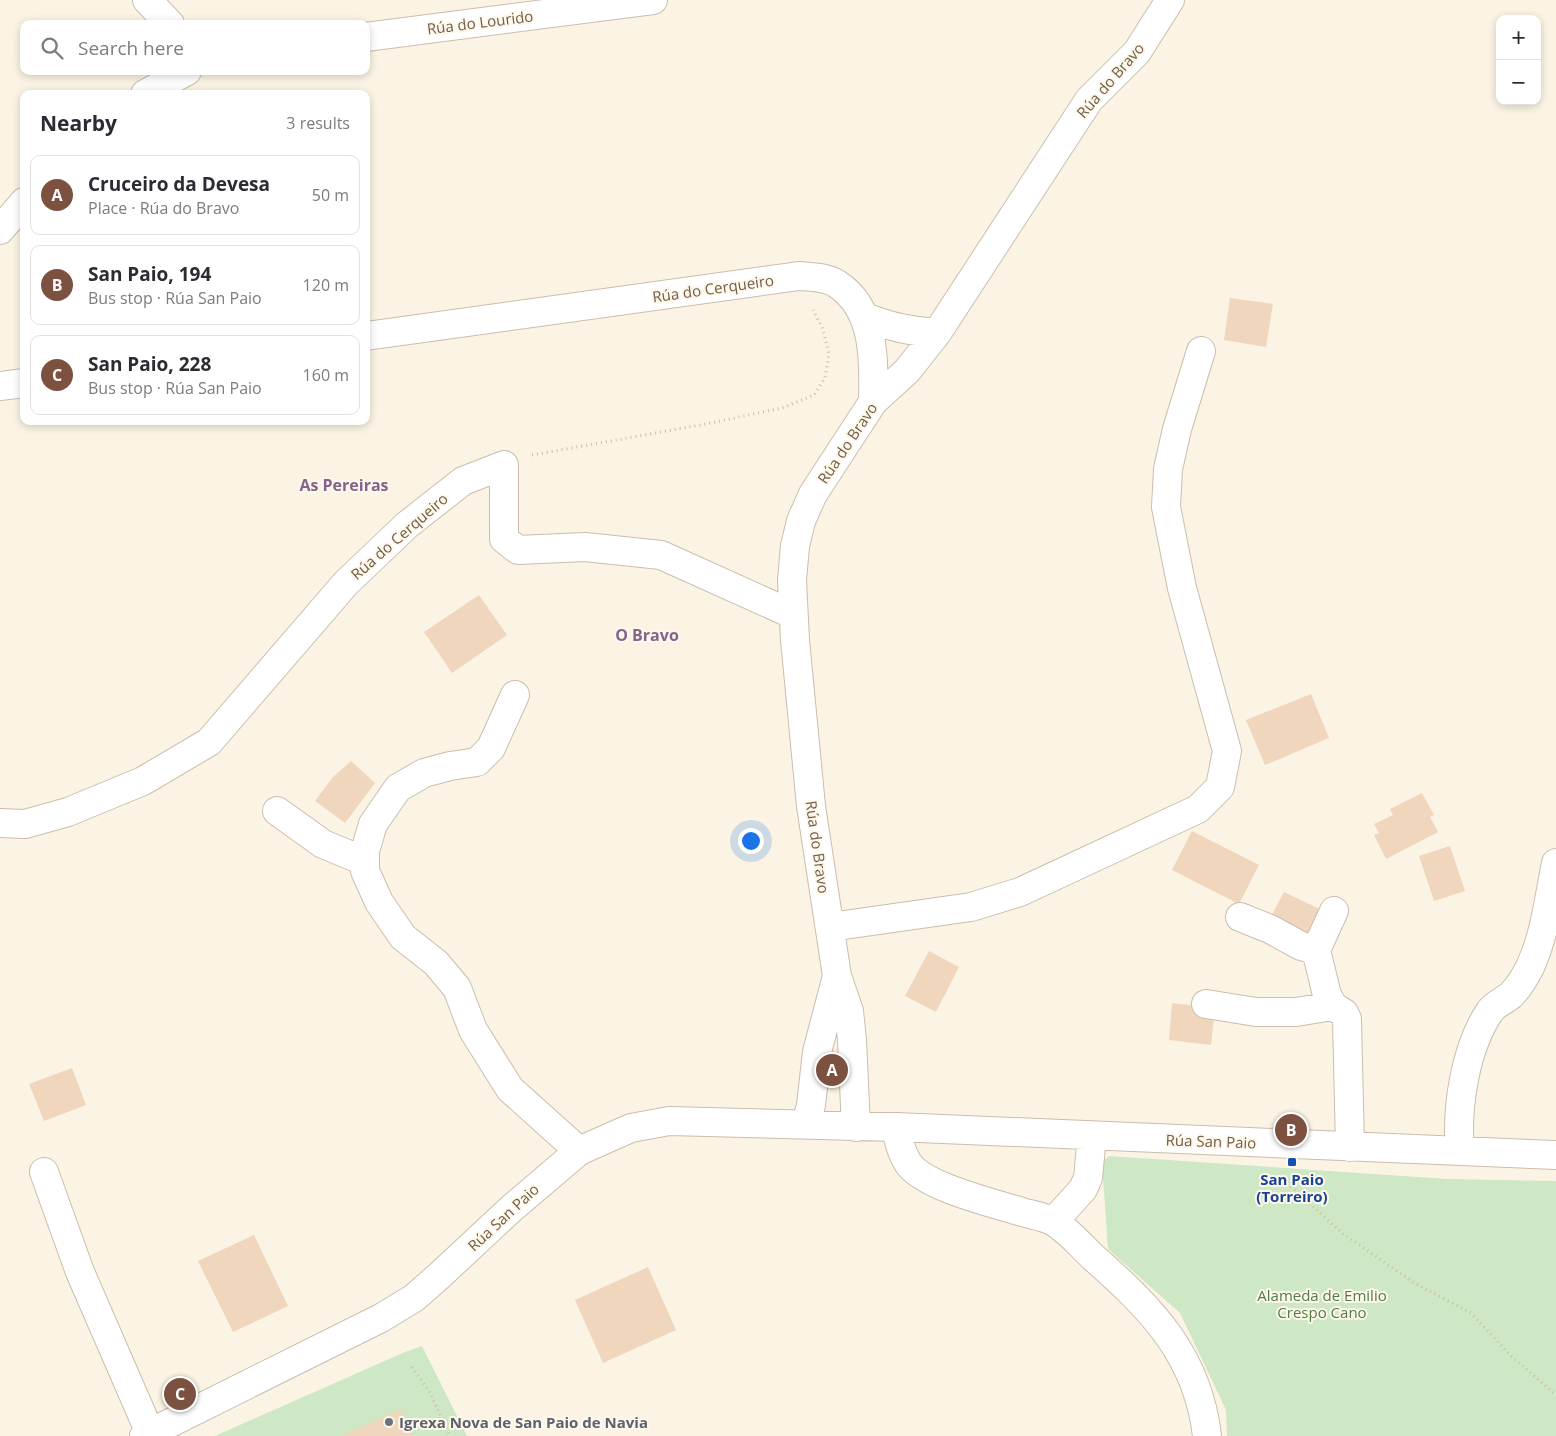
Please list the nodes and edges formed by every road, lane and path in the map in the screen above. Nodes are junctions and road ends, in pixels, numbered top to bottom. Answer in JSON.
{"nodes":[{"id":1,"x":147,"y":0,"type":"edge"},
{"id":2,"x":654,"y":0,"type":"edge"},
{"id":3,"x":1170,"y":0,"type":"edge"},
{"id":4,"x":166,"y":20,"type":"edge"},
{"id":5,"x":370,"y":36,"type":"edge"},
{"id":6,"x":179,"y":75,"type":"edge"},
{"id":7,"x":151,"y":90,"type":"edge"},
{"id":8,"x":20,"y":207,"type":"edge"},
{"id":9,"x":0,"y":230,"type":"edge"},
{"id":10,"x":808,"y":305,"type":"dead end"},
{"id":11,"x":865,"y":317,"type":"junction"},
{"id":12,"x":937,"y":333,"type":"junction"},
{"id":13,"x":370,"y":335,"type":"edge"},
{"id":14,"x":1201,"y":352,"type":"dead end"},
{"id":15,"x":20,"y":384,"type":"edge"},
{"id":16,"x":0,"y":386,"type":"edge"},
{"id":17,"x":873,"y":402,"type":"junction"},
{"id":18,"x":504,"y":466,"type":"junction"},
{"id":19,"x":792,"y":614,"type":"junction"},
{"id":20,"x":515,"y":695,"type":"dead end"},
{"id":21,"x":277,"y":811,"type":"dead end"},
{"id":22,"x":0,"y":823,"type":"edge"},
{"id":23,"x":364,"y":860,"type":"junction"},
{"id":24,"x":1556,"y":863,"type":"edge"},
{"id":25,"x":1334,"y":911,"type":"dead end"},
{"id":26,"x":1240,"y":917,"type":"dead end"},
{"id":27,"x":830,"y":927,"type":"junction"},
{"id":28,"x":1316,"y":950,"type":"junction"},
{"id":29,"x":838,"y":976,"type":"junction"},
{"id":30,"x":1206,"y":1004,"type":"dead end"},
{"id":31,"x":1333,"y":1006,"type":"junction"},
{"id":32,"x":806,"y":1124,"type":"junction"},
{"id":33,"x":856,"y":1127,"type":"junction"},
{"id":34,"x":896,"y":1127,"type":"junction"},
{"id":35,"x":1092,"y":1136,"type":"junction"},
{"id":36,"x":1350,"y":1147,"type":"junction"},
{"id":37,"x":579,"y":1151,"type":"junction"},
{"id":38,"x":1460,"y":1151,"type":"junction"},
{"id":39,"x":1556,"y":1155,"type":"edge"},
{"id":40,"x":44,"y":1172,"type":"dead end"},
{"id":41,"x":1277,"y":1174,"type":"dead end"},
{"id":42,"x":1054,"y":1222,"type":"junction"},
{"id":43,"x":412,"y":1367,"type":"dead end"},
{"id":44,"x":1556,"y":1394,"type":"edge"},
{"id":45,"x":147,"y":1434,"type":"edge"},
{"id":46,"x":450,"y":1436,"type":"edge"},
{"id":47,"x":1207,"y":1436,"type":"edge"}],
"edges":[{"from":1,"to":4,"type":"street"},
{"from":2,"to":5,"type":"street","name":"Rúa do Lourido"},
{"from":3,"to":12,"type":"street","name":"Rúa do Bravo"},
{"from":6,"to":7,"type":"street"},
{"from":8,"to":9,"type":"street"},
{"from":10,"to":18,"type":"path"},
{"from":11,"to":12,"type":"street"},
{"from":11,"to":13,"type":"street","name":"Rúa do Cerqueiro"},
{"from":11,"to":17,"type":"street","name":"Rúa do Cerqueiro"},
{"from":12,"to":17,"type":"street","name":"Rúa do Bravo"},
{"from":14,"to":27,"type":"street"},
{"from":15,"to":16,"type":"street"},
{"from":17,"to":19,"type":"street","name":"Rúa do Bravo"},
{"from":18,"to":19,"type":"street"},
{"from":18,"to":22,"type":"street","name":"Rúa do Cerqueiro"},
{"from":19,"to":27,"type":"street","name":"Rúa do Bravo"},
{"from":20,"to":23,"type":"street"},
{"from":21,"to":23,"type":"street"},
{"from":23,"to":37,"type":"street"},
{"from":24,"to":38,"type":"street"},
{"from":25,"to":28,"type":"street"},
{"from":26,"to":28,"type":"street"},
{"from":27,"to":29,"type":"street","name":"Rúa do Bravo"},
{"from":28,"to":31,"type":"street"},
{"from":29,"to":32,"type":"street","name":"Rúa do Bravo"},
{"from":29,"to":33,"type":"street","name":"Rúa do Bravo"},
{"from":30,"to":31,"type":"street"},
{"from":31,"to":36,"type":"street"},
{"from":32,"to":33,"type":"street","name":"Rúa San Paio"},
{"from":32,"to":37,"type":"street","name":"Rúa San Paio"},
{"from":33,"to":34,"type":"street","name":"Rúa San Paio"},
{"from":34,"to":35,"type":"street","name":"Rúa San Paio"},
{"from":34,"to":42,"type":"street"},
{"from":35,"to":36,"type":"street","name":"Rúa San Paio"},
{"from":35,"to":42,"type":"street"},
{"from":36,"to":38,"type":"street","name":"Rúa San Paio"},
{"from":37,"to":45,"type":"street","name":"Rúa San Paio"},
{"from":38,"to":39,"type":"street","name":"Rúa San Paio"},
{"from":40,"to":45,"type":"street"},
{"from":41,"to":44,"type":"path"},
{"from":42,"to":47,"type":"street"},
{"from":43,"to":46,"type":"path"}]}
